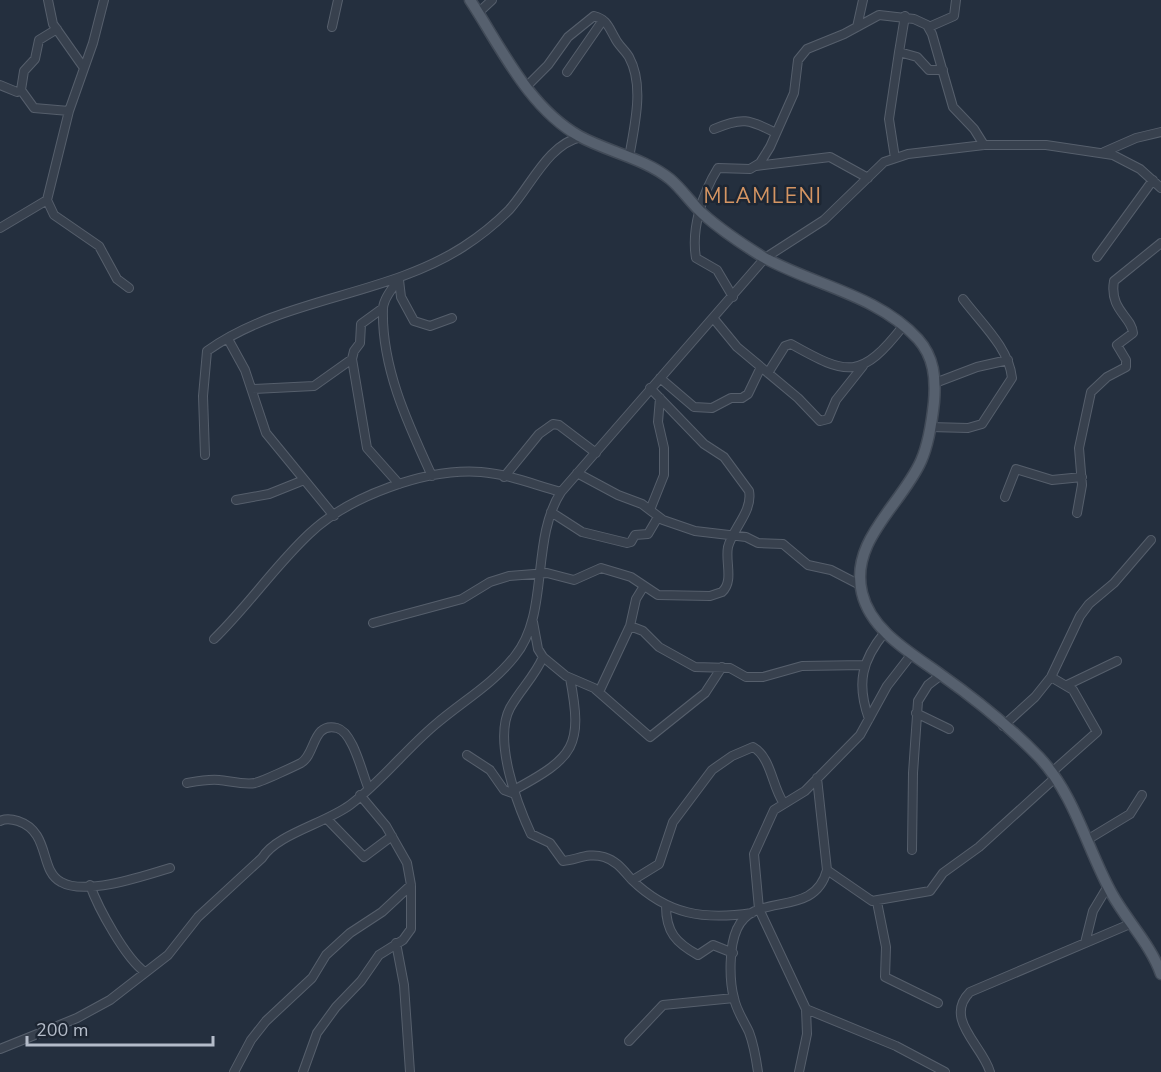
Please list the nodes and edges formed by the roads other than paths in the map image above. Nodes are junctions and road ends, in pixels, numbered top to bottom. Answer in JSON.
{"nodes":[{"id":1,"x":48,"y":0,"type":"edge"},
{"id":2,"x":104,"y":0,"type":"edge"},
{"id":3,"x":338,"y":0,"type":"edge"},
{"id":4,"x":470,"y":0,"type":"edge"},
{"id":5,"x":492,"y":0,"type":"edge"},
{"id":6,"x":863,"y":0,"type":"edge"},
{"id":7,"x":956,"y":0,"type":"edge"},
{"id":8,"x":478,"y":13,"type":"junction"},
{"id":9,"x":905,"y":16,"type":"junction"},
{"id":10,"x":603,"y":20,"type":"junction"},
{"id":11,"x":332,"y":27,"type":"dead end"},
{"id":12,"x":857,"y":27,"type":"junction"},
{"id":13,"x":929,"y":27,"type":"junction"},
{"id":14,"x":57,"y":29,"type":"junction"},
{"id":15,"x":899,"y":52,"type":"junction"},
{"id":16,"x":84,"y":68,"type":"junction"},
{"id":17,"x":942,"y":70,"type":"junction"},
{"id":18,"x":567,"y":72,"type":"dead end"},
{"id":19,"x":0,"y":85,"type":"edge"},
{"id":20,"x":526,"y":87,"type":"junction"},
{"id":21,"x":21,"y":90,"type":"junction"},
{"id":22,"x":69,"y":111,"type":"junction"},
{"id":23,"x":561,"y":124,"type":"junction"},
{"id":24,"x":714,"y":129,"type":"dead end"},
{"id":25,"x":1161,"y":132,"type":"edge"},
{"id":26,"x":776,"y":133,"type":"junction"},
{"id":27,"x":581,"y":137,"type":"junction"},
{"id":28,"x":560,"y":144,"type":"junction"},
{"id":29,"x":984,"y":145,"type":"junction"},
{"id":30,"x":1104,"y":152,"type":"junction"},
{"id":31,"x":629,"y":158,"type":"junction"},
{"id":32,"x":895,"y":158,"type":"junction"},
{"id":33,"x":756,"y":166,"type":"junction"},
{"id":34,"x":868,"y":178,"type":"junction"},
{"id":35,"x":1153,"y":180,"type":"junction"},
{"id":36,"x":1161,"y":188,"type":"edge"},
{"id":37,"x":47,"y":200,"type":"junction"},
{"id":38,"x":700,"y":212,"type":"junction"},
{"id":39,"x":0,"y":228,"type":"edge"},
{"id":40,"x":1161,"y":243,"type":"edge"},
{"id":41,"x":1097,"y":257,"type":"dead end"},
{"id":42,"x":765,"y":258,"type":"junction"},
{"id":43,"x":398,"y":278,"type":"junction"},
{"id":44,"x":129,"y":288,"type":"dead end"},
{"id":45,"x":733,"y":297,"type":"junction"},
{"id":46,"x":963,"y":299,"type":"dead end"},
{"id":47,"x":383,"y":308,"type":"junction"},
{"id":48,"x":452,"y":318,"type":"dead end"},
{"id":49,"x":714,"y":319,"type":"junction"},
{"id":50,"x":904,"y":325,"type":"junction"},
{"id":51,"x":228,"y":339,"type":"junction"},
{"id":52,"x":352,"y":359,"type":"junction"},
{"id":53,"x":1008,"y":360,"type":"junction"},
{"id":54,"x":863,"y":366,"type":"junction"},
{"id":55,"x":765,"y":370,"type":"junction"},
{"id":56,"x":660,"y":378,"type":"junction"},
{"id":57,"x":935,"y":383,"type":"junction"},
{"id":58,"x":650,"y":388,"type":"junction"},
{"id":59,"x":252,"y":389,"type":"junction"},
{"id":60,"x":660,"y":399,"type":"junction"},
{"id":61,"x":930,"y":428,"type":"junction"},
{"id":62,"x":596,"y":453,"type":"junction"},
{"id":63,"x":205,"y":455,"type":"dead end"},
{"id":64,"x":577,"y":473,"type":"junction"},
{"id":65,"x":432,"y":476,"type":"junction"},
{"id":66,"x":504,"y":477,"type":"junction"},
{"id":67,"x":1082,"y":477,"type":"junction"},
{"id":68,"x":304,"y":480,"type":"junction"},
{"id":69,"x":399,"y":484,"type":"junction"},
{"id":70,"x":561,"y":492,"type":"junction"},
{"id":71,"x":1005,"y":496,"type":"dead end"},
{"id":72,"x":236,"y":500,"type":"dead end"},
{"id":73,"x":650,"y":510,"type":"junction"},
{"id":74,"x":551,"y":512,"type":"junction"},
{"id":75,"x":1077,"y":513,"type":"dead end"},
{"id":76,"x":334,"y":516,"type":"junction"},
{"id":77,"x":658,"y":517,"type":"junction"},
{"id":78,"x":732,"y":536,"type":"junction"},
{"id":79,"x":1151,"y":540,"type":"dead end"},
{"id":80,"x":538,"y":573,"type":"junction"},
{"id":81,"x":860,"y":585,"type":"junction"},
{"id":82,"x":644,"y":586,"type":"junction"},
{"id":83,"x":532,"y":618,"type":"junction"},
{"id":84,"x":373,"y":623,"type":"dead end"},
{"id":85,"x":630,"y":626,"type":"junction"},
{"id":86,"x":885,"y":632,"type":"junction"},
{"id":87,"x":214,"y":639,"type":"dead end"},
{"id":88,"x":911,"y":655,"type":"junction"},
{"id":89,"x":543,"y":657,"type":"junction"},
{"id":90,"x":1117,"y":661,"type":"dead end"},
{"id":91,"x":864,"y":665,"type":"junction"},
{"id":92,"x":722,"y":668,"type":"junction"},
{"id":93,"x":941,"y":675,"type":"junction"},
{"id":94,"x":1051,"y":676,"type":"junction"},
{"id":95,"x":570,"y":678,"type":"junction"},
{"id":96,"x":1067,"y":685,"type":"junction"},
{"id":97,"x":599,"y":692,"type":"junction"},
{"id":98,"x":916,"y":713,"type":"junction"},
{"id":99,"x":869,"y":719,"type":"junction"},
{"id":100,"x":1003,"y":726,"type":"junction"},
{"id":101,"x":949,"y":729,"type":"dead end"},
{"id":102,"x":467,"y":755,"type":"dead end"},
{"id":103,"x":1053,"y":775,"type":"junction"},
{"id":104,"x":817,"y":778,"type":"junction"},
{"id":105,"x":187,"y":783,"type":"dead end"},
{"id":106,"x":368,"y":787,"type":"junction"},
{"id":107,"x":515,"y":792,"type":"junction"},
{"id":108,"x":360,"y":795,"type":"junction"},
{"id":109,"x":1142,"y":795,"type":"dead end"},
{"id":110,"x":783,"y":802,"type":"junction"},
{"id":111,"x":328,"y":820,"type":"junction"},
{"id":112,"x":0,"y":821,"type":"edge"},
{"id":113,"x":392,"y":836,"type":"junction"},
{"id":114,"x":1087,"y":840,"type":"junction"},
{"id":115,"x":912,"y":850,"type":"dead end"},
{"id":116,"x":170,"y":868,"type":"dead end"},
{"id":117,"x":827,"y":870,"type":"junction"},
{"id":118,"x":633,"y":880,"type":"junction"},
{"id":119,"x":90,"y":885,"type":"junction"},
{"id":120,"x":411,"y":885,"type":"junction"},
{"id":121,"x":1108,"y":886,"type":"junction"},
{"id":122,"x":877,"y":902,"type":"junction"},
{"id":123,"x":666,"y":906,"type":"junction"},
{"id":124,"x":756,"y":911,"type":"junction"},
{"id":125,"x":1130,"y":924,"type":"junction"},
{"id":126,"x":396,"y":943,"type":"junction"},
{"id":127,"x":1086,"y":944,"type":"junction"},
{"id":128,"x":733,"y":954,"type":"junction"},
{"id":129,"x":145,"y":972,"type":"junction"},
{"id":130,"x":1161,"y":974,"type":"edge"},
{"id":131,"x":734,"y":998,"type":"junction"},
{"id":132,"x":938,"y":1003,"type":"dead end"},
{"id":133,"x":806,"y":1009,"type":"junction"},
{"id":134,"x":629,"y":1041,"type":"dead end"},
{"id":135,"x":0,"y":1049,"type":"edge"},
{"id":136,"x":234,"y":1072,"type":"edge"},
{"id":137,"x":303,"y":1072,"type":"edge"},
{"id":138,"x":410,"y":1072,"type":"edge"},
{"id":139,"x":758,"y":1072,"type":"edge"},
{"id":140,"x":799,"y":1072,"type":"edge"},
{"id":141,"x":945,"y":1072,"type":"edge"},
{"id":142,"x":990,"y":1072,"type":"edge"}],
"edges":[{"from":1,"to":14,"type":"street"},
{"from":2,"to":16,"type":"street"},
{"from":3,"to":11,"type":"street"},
{"from":4,"to":8,"type":"main road"},
{"from":5,"to":8,"type":"street"},
{"from":6,"to":12,"type":"street"},
{"from":7,"to":13,"type":"street"},
{"from":8,"to":20,"type":"main road"},
{"from":9,"to":12,"type":"street"},
{"from":9,"to":13,"type":"street"},
{"from":9,"to":15,"type":"street"},
{"from":10,"to":18,"type":"street"},
{"from":10,"to":20,"type":"street"},
{"from":10,"to":31,"type":"street"},
{"from":12,"to":26,"type":"street"},
{"from":13,"to":17,"type":"street"},
{"from":14,"to":16,"type":"street"},
{"from":14,"to":21,"type":"street"},
{"from":15,"to":17,"type":"street"},
{"from":15,"to":32,"type":"street"},
{"from":16,"to":22,"type":"street"},
{"from":17,"to":29,"type":"street"},
{"from":19,"to":21,"type":"street"},
{"from":20,"to":23,"type":"main road"},
{"from":21,"to":22,"type":"street"},
{"from":22,"to":37,"type":"street"},
{"from":23,"to":27,"type":"main road"},
{"from":23,"to":28,"type":"street"},
{"from":24,"to":26,"type":"street"},
{"from":25,"to":30,"type":"street"},
{"from":26,"to":33,"type":"street"},
{"from":27,"to":28,"type":"street"},
{"from":27,"to":31,"type":"main road"},
{"from":28,"to":43,"type":"street"},
{"from":29,"to":30,"type":"street"},
{"from":29,"to":32,"type":"street"},
{"from":30,"to":35,"type":"street"},
{"from":31,"to":38,"type":"main road"},
{"from":32,"to":34,"type":"street"},
{"from":33,"to":34,"type":"street"},
{"from":33,"to":38,"type":"street"},
{"from":34,"to":42,"type":"street"},
{"from":35,"to":36,"type":"street"},
{"from":35,"to":41,"type":"street"},
{"from":37,"to":39,"type":"street"},
{"from":37,"to":44,"type":"street"},
{"from":38,"to":42,"type":"main road"},
{"from":38,"to":45,"type":"street"},
{"from":40,"to":67,"type":"street"},
{"from":42,"to":45,"type":"street"},
{"from":42,"to":50,"type":"main road"},
{"from":43,"to":47,"type":"street"},
{"from":43,"to":48,"type":"street"},
{"from":43,"to":51,"type":"street"},
{"from":45,"to":49,"type":"street"},
{"from":46,"to":53,"type":"street"},
{"from":47,"to":52,"type":"street"},
{"from":47,"to":65,"type":"street"},
{"from":49,"to":55,"type":"street"},
{"from":49,"to":56,"type":"street"},
{"from":50,"to":54,"type":"street"},
{"from":50,"to":57,"type":"main road"},
{"from":51,"to":59,"type":"street"},
{"from":51,"to":63,"type":"street"},
{"from":52,"to":59,"type":"street"},
{"from":52,"to":69,"type":"street"},
{"from":53,"to":57,"type":"street"},
{"from":53,"to":61,"type":"street"},
{"from":54,"to":55,"type":"street"},
{"from":54,"to":55,"type":"street"},
{"from":55,"to":56,"type":"street"},
{"from":56,"to":58,"type":"street"},
{"from":57,"to":61,"type":"main road"},
{"from":58,"to":60,"type":"street"},
{"from":58,"to":62,"type":"street"},
{"from":59,"to":68,"type":"street"},
{"from":60,"to":73,"type":"street"},
{"from":60,"to":78,"type":"street"},
{"from":61,"to":81,"type":"main road"},
{"from":62,"to":64,"type":"street"},
{"from":62,"to":66,"type":"street"},
{"from":64,"to":70,"type":"street"},
{"from":64,"to":73,"type":"street"},
{"from":65,"to":66,"type":"street"},
{"from":65,"to":69,"type":"street"},
{"from":66,"to":70,"type":"street"},
{"from":67,"to":71,"type":"street"},
{"from":67,"to":75,"type":"street"},
{"from":68,"to":72,"type":"street"},
{"from":68,"to":76,"type":"street"},
{"from":69,"to":76,"type":"street"},
{"from":70,"to":74,"type":"street"},
{"from":73,"to":77,"type":"street"},
{"from":74,"to":77,"type":"street"},
{"from":74,"to":80,"type":"street"},
{"from":76,"to":87,"type":"street"},
{"from":77,"to":78,"type":"street"},
{"from":78,"to":81,"type":"street"},
{"from":78,"to":82,"type":"street"},
{"from":79,"to":94,"type":"street"},
{"from":80,"to":82,"type":"street"},
{"from":80,"to":83,"type":"street"},
{"from":80,"to":84,"type":"street"},
{"from":81,"to":86,"type":"main road"},
{"from":82,"to":85,"type":"street"},
{"from":83,"to":89,"type":"street"},
{"from":83,"to":106,"type":"street"},
{"from":85,"to":92,"type":"street"},
{"from":85,"to":97,"type":"street"},
{"from":86,"to":88,"type":"main road"},
{"from":86,"to":91,"type":"street"},
{"from":88,"to":93,"type":"main road"},
{"from":88,"to":99,"type":"street"},
{"from":89,"to":95,"type":"street"},
{"from":89,"to":107,"type":"street"},
{"from":90,"to":96,"type":"street"},
{"from":91,"to":92,"type":"street"},
{"from":91,"to":99,"type":"street"},
{"from":92,"to":97,"type":"street"},
{"from":93,"to":98,"type":"street"},
{"from":93,"to":100,"type":"main road"},
{"from":94,"to":96,"type":"street"},
{"from":94,"to":100,"type":"street"},
{"from":95,"to":97,"type":"street"},
{"from":95,"to":107,"type":"street"},
{"from":96,"to":103,"type":"street"},
{"from":98,"to":101,"type":"street"},
{"from":98,"to":115,"type":"street"},
{"from":99,"to":104,"type":"street"},
{"from":100,"to":103,"type":"main road"},
{"from":102,"to":107,"type":"street"},
{"from":103,"to":114,"type":"main road"},
{"from":103,"to":122,"type":"street"},
{"from":104,"to":110,"type":"street"},
{"from":104,"to":117,"type":"street"},
{"from":105,"to":106,"type":"street"},
{"from":106,"to":108,"type":"street"},
{"from":107,"to":118,"type":"street"},
{"from":108,"to":111,"type":"street"},
{"from":108,"to":113,"type":"street"},
{"from":109,"to":114,"type":"street"},
{"from":110,"to":118,"type":"street"},
{"from":110,"to":124,"type":"street"},
{"from":111,"to":113,"type":"street"},
{"from":111,"to":129,"type":"street"},
{"from":112,"to":119,"type":"street"},
{"from":113,"to":120,"type":"street"},
{"from":114,"to":121,"type":"main road"},
{"from":116,"to":119,"type":"street"},
{"from":117,"to":122,"type":"street"},
{"from":117,"to":124,"type":"street"},
{"from":118,"to":123,"type":"street"},
{"from":119,"to":129,"type":"street"},
{"from":120,"to":126,"type":"street"},
{"from":120,"to":136,"type":"street"},
{"from":121,"to":125,"type":"main road"},
{"from":121,"to":127,"type":"street"},
{"from":122,"to":132,"type":"street"},
{"from":123,"to":124,"type":"street"},
{"from":123,"to":128,"type":"street"},
{"from":124,"to":128,"type":"street"},
{"from":124,"to":133,"type":"street"},
{"from":125,"to":127,"type":"street"},
{"from":125,"to":130,"type":"main road"},
{"from":126,"to":137,"type":"street"},
{"from":126,"to":138,"type":"street"},
{"from":127,"to":142,"type":"street"},
{"from":128,"to":131,"type":"street"},
{"from":129,"to":135,"type":"street"},
{"from":131,"to":134,"type":"street"},
{"from":131,"to":139,"type":"street"},
{"from":133,"to":140,"type":"street"},
{"from":133,"to":141,"type":"street"}]}
